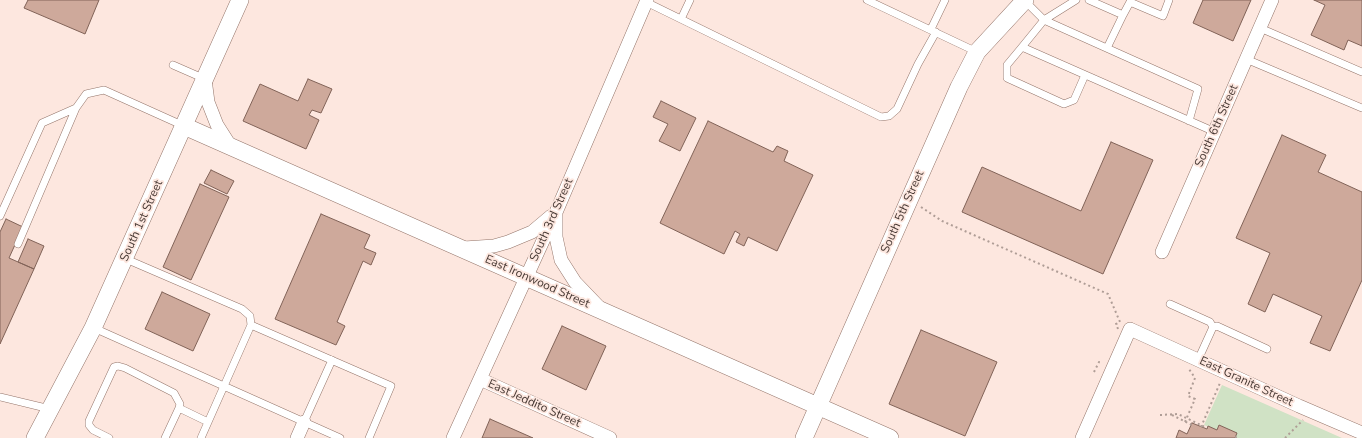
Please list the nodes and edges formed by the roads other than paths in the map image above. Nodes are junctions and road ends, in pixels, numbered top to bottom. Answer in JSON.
{"nodes":[{"id":1,"x":240,"y":0,"type":"edge"},
{"id":2,"x":690,"y":0,"type":"edge"},
{"id":3,"x":866,"y":0,"type":"edge"},
{"id":4,"x":945,"y":0,"type":"edge"},
{"id":5,"x":1025,"y":0,"type":"edge"},
{"id":6,"x":1076,"y":0,"type":"edge"},
{"id":7,"x":1089,"y":0,"type":"edge"},
{"id":8,"x":1169,"y":0,"type":"edge"},
{"id":9,"x":1272,"y":0,"type":"edge"},
{"id":10,"x":646,"y":1,"type":"edge"},
{"id":11,"x":1130,"y":1,"type":"edge"},
{"id":12,"x":876,"y":2,"type":"edge"},
{"id":13,"x":1123,"y":15,"type":"junction"},
{"id":14,"x":682,"y":19,"type":"junction"},
{"id":15,"x":1044,"y":20,"type":"junction"},
{"id":16,"x":1260,"y":28,"type":"junction"},
{"id":17,"x":933,"y":30,"type":"junction"},
{"id":18,"x":1022,"y":47,"type":"junction"},
{"id":19,"x":1107,"y":48,"type":"junction"},
{"id":20,"x":977,"y":52,"type":"junction"},
{"id":21,"x":1246,"y":59,"type":"junction"},
{"id":22,"x":173,"y":65,"type":"dead end"},
{"id":23,"x":1362,"y":72,"type":"edge"},
{"id":24,"x":1085,"y":75,"type":"junction"},
{"id":25,"x":205,"y":79,"type":"junction"},
{"id":26,"x":76,"y":108,"type":"junction"},
{"id":27,"x":1362,"y":108,"type":"edge"},
{"id":28,"x":1189,"y":121,"type":"junction"},
{"id":29,"x":184,"y":126,"type":"junction"},
{"id":30,"x":1215,"y":132,"type":"junction"},
{"id":31,"x":231,"y":147,"type":"junction"},
{"id":32,"x":557,"y":210,"type":"junction"},
{"id":33,"x":0,"y":216,"type":"edge"},
{"id":34,"x":18,"y":244,"type":"dead end"},
{"id":35,"x":460,"y":248,"type":"junction"},
{"id":36,"x":1162,"y":252,"type":"dead end"},
{"id":37,"x":126,"y":259,"type":"junction"},
{"id":38,"x":526,"y":277,"type":"junction"},
{"id":39,"x":1170,"y":304,"type":"dead end"},
{"id":40,"x":604,"y":312,"type":"junction"},
{"id":41,"x":251,"y":324,"type":"junction"},
{"id":42,"x":1213,"y":327,"type":"junction"},
{"id":43,"x":93,"y":328,"type":"junction"},
{"id":44,"x":1268,"y":349,"type":"dead end"},
{"id":45,"x":332,"y":360,"type":"junction"},
{"id":46,"x":1193,"y":364,"type":"junction"},
{"id":47,"x":480,"y":379,"type":"junction"},
{"id":48,"x":224,"y":386,"type":"junction"},
{"id":49,"x":1,"y":399,"type":"edge"},
{"id":50,"x":818,"y":406,"type":"junction"},
{"id":51,"x":179,"y":408,"type":"junction"},
{"id":52,"x":50,"y":409,"type":"junction"},
{"id":53,"x":208,"y":422,"type":"junction"},
{"id":54,"x":304,"y":422,"type":"junction"},
{"id":55,"x":1362,"y":433,"type":"edge"},
{"id":56,"x":34,"y":438,"type":"edge"},
{"id":57,"x":109,"y":438,"type":"edge"},
{"id":58,"x":165,"y":438,"type":"edge"},
{"id":59,"x":201,"y":438,"type":"edge"},
{"id":60,"x":297,"y":438,"type":"edge"},
{"id":61,"x":340,"y":438,"type":"edge"},
{"id":62,"x":369,"y":438,"type":"edge"},
{"id":63,"x":453,"y":438,"type":"edge"},
{"id":64,"x":610,"y":438,"type":"edge"},
{"id":65,"x":804,"y":438,"type":"edge"},
{"id":66,"x":890,"y":438,"type":"edge"},
{"id":67,"x":1082,"y":438,"type":"edge"}],
"edges":[{"from":1,"to":25,"type":"street","name":"South 1st Street"},
{"from":2,"to":14,"type":"lane"},
{"from":3,"to":12,"type":"lane"},
{"from":4,"to":17,"type":"lane"},
{"from":5,"to":15,"type":"lane"},
{"from":5,"to":20,"type":"street","name":"South 5th Street"},
{"from":6,"to":15,"type":"lane"},
{"from":7,"to":13,"type":"lane"},
{"from":8,"to":11,"type":"lane"},
{"from":9,"to":16,"type":"street","name":"South 6th Street"},
{"from":10,"to":14,"type":"lane"},
{"from":10,"to":32,"type":"street","name":"South 3rd Street"},
{"from":11,"to":13,"type":"lane"},
{"from":12,"to":17,"type":"lane"},
{"from":13,"to":19,"type":"lane"},
{"from":14,"to":17,"type":"lane"},
{"from":15,"to":18,"type":"lane"},
{"from":15,"to":19,"type":"lane"},
{"from":16,"to":21,"type":"street","name":"South 6th Street"},
{"from":16,"to":23,"type":"lane"},
{"from":17,"to":20,"type":"lane"},
{"from":18,"to":24,"type":"lane"},
{"from":18,"to":24,"type":"lane"},
{"from":19,"to":28,"type":"lane"},
{"from":20,"to":50,"type":"street","name":"South 5th Street"},
{"from":21,"to":27,"type":"lane"},
{"from":21,"to":30,"type":"street","name":"South 6th Street"},
{"from":22,"to":25,"type":"lane"},
{"from":24,"to":28,"type":"lane"},
{"from":25,"to":29,"type":"street","name":"South 1st Street"},
{"from":25,"to":31,"type":"street"},
{"from":26,"to":29,"type":"lane"},
{"from":26,"to":33,"type":"lane"},
{"from":26,"to":34,"type":"lane"},
{"from":28,"to":30,"type":"lane"},
{"from":29,"to":31,"type":"street","name":"East Ironwood Street"},
{"from":29,"to":37,"type":"street","name":"South 1st Street"},
{"from":30,"to":36,"type":"street","name":"South 6th Street"},
{"from":31,"to":35,"type":"street","name":"East Ironwood Street"},
{"from":32,"to":35,"type":"street"},
{"from":32,"to":38,"type":"street","name":"South 3rd Street"},
{"from":32,"to":40,"type":"street"},
{"from":35,"to":38,"type":"street","name":"East Ironwood Street"},
{"from":37,"to":41,"type":"lane"},
{"from":37,"to":43,"type":"street","name":"South 1st Street"},
{"from":38,"to":40,"type":"street","name":"East Ironwood Street"},
{"from":38,"to":47,"type":"street","name":"South 3rd Street"},
{"from":39,"to":42,"type":"lane"},
{"from":40,"to":50,"type":"street","name":"East Ironwood Street"},
{"from":41,"to":45,"type":"lane"},
{"from":41,"to":48,"type":"lane"},
{"from":42,"to":44,"type":"lane"},
{"from":42,"to":46,"type":"lane"},
{"from":43,"to":48,"type":"lane"},
{"from":43,"to":52,"type":"street","name":"South 1st Street"},
{"from":45,"to":54,"type":"lane"},
{"from":45,"to":62,"type":"lane"},
{"from":46,"to":55,"type":"street","name":"East Granite Street"},
{"from":46,"to":67,"type":"street","name":"East Granite Street"},
{"from":47,"to":63,"type":"street","name":"South 3rd Street"},
{"from":47,"to":64,"type":"street","name":"East Jeddito Street"},
{"from":48,"to":53,"type":"lane"},
{"from":48,"to":54,"type":"lane"},
{"from":49,"to":52,"type":"lane"},
{"from":50,"to":65,"type":"street","name":"South 5th Street"},
{"from":50,"to":66,"type":"street","name":"East Ironwood Street"},
{"from":51,"to":53,"type":"lane"},
{"from":51,"to":57,"type":"lane"},
{"from":51,"to":58,"type":"lane"},
{"from":52,"to":56,"type":"street","name":"South 1st Street"},
{"from":53,"to":59,"type":"lane"},
{"from":54,"to":60,"type":"street"},
{"from":54,"to":61,"type":"lane"}]}
